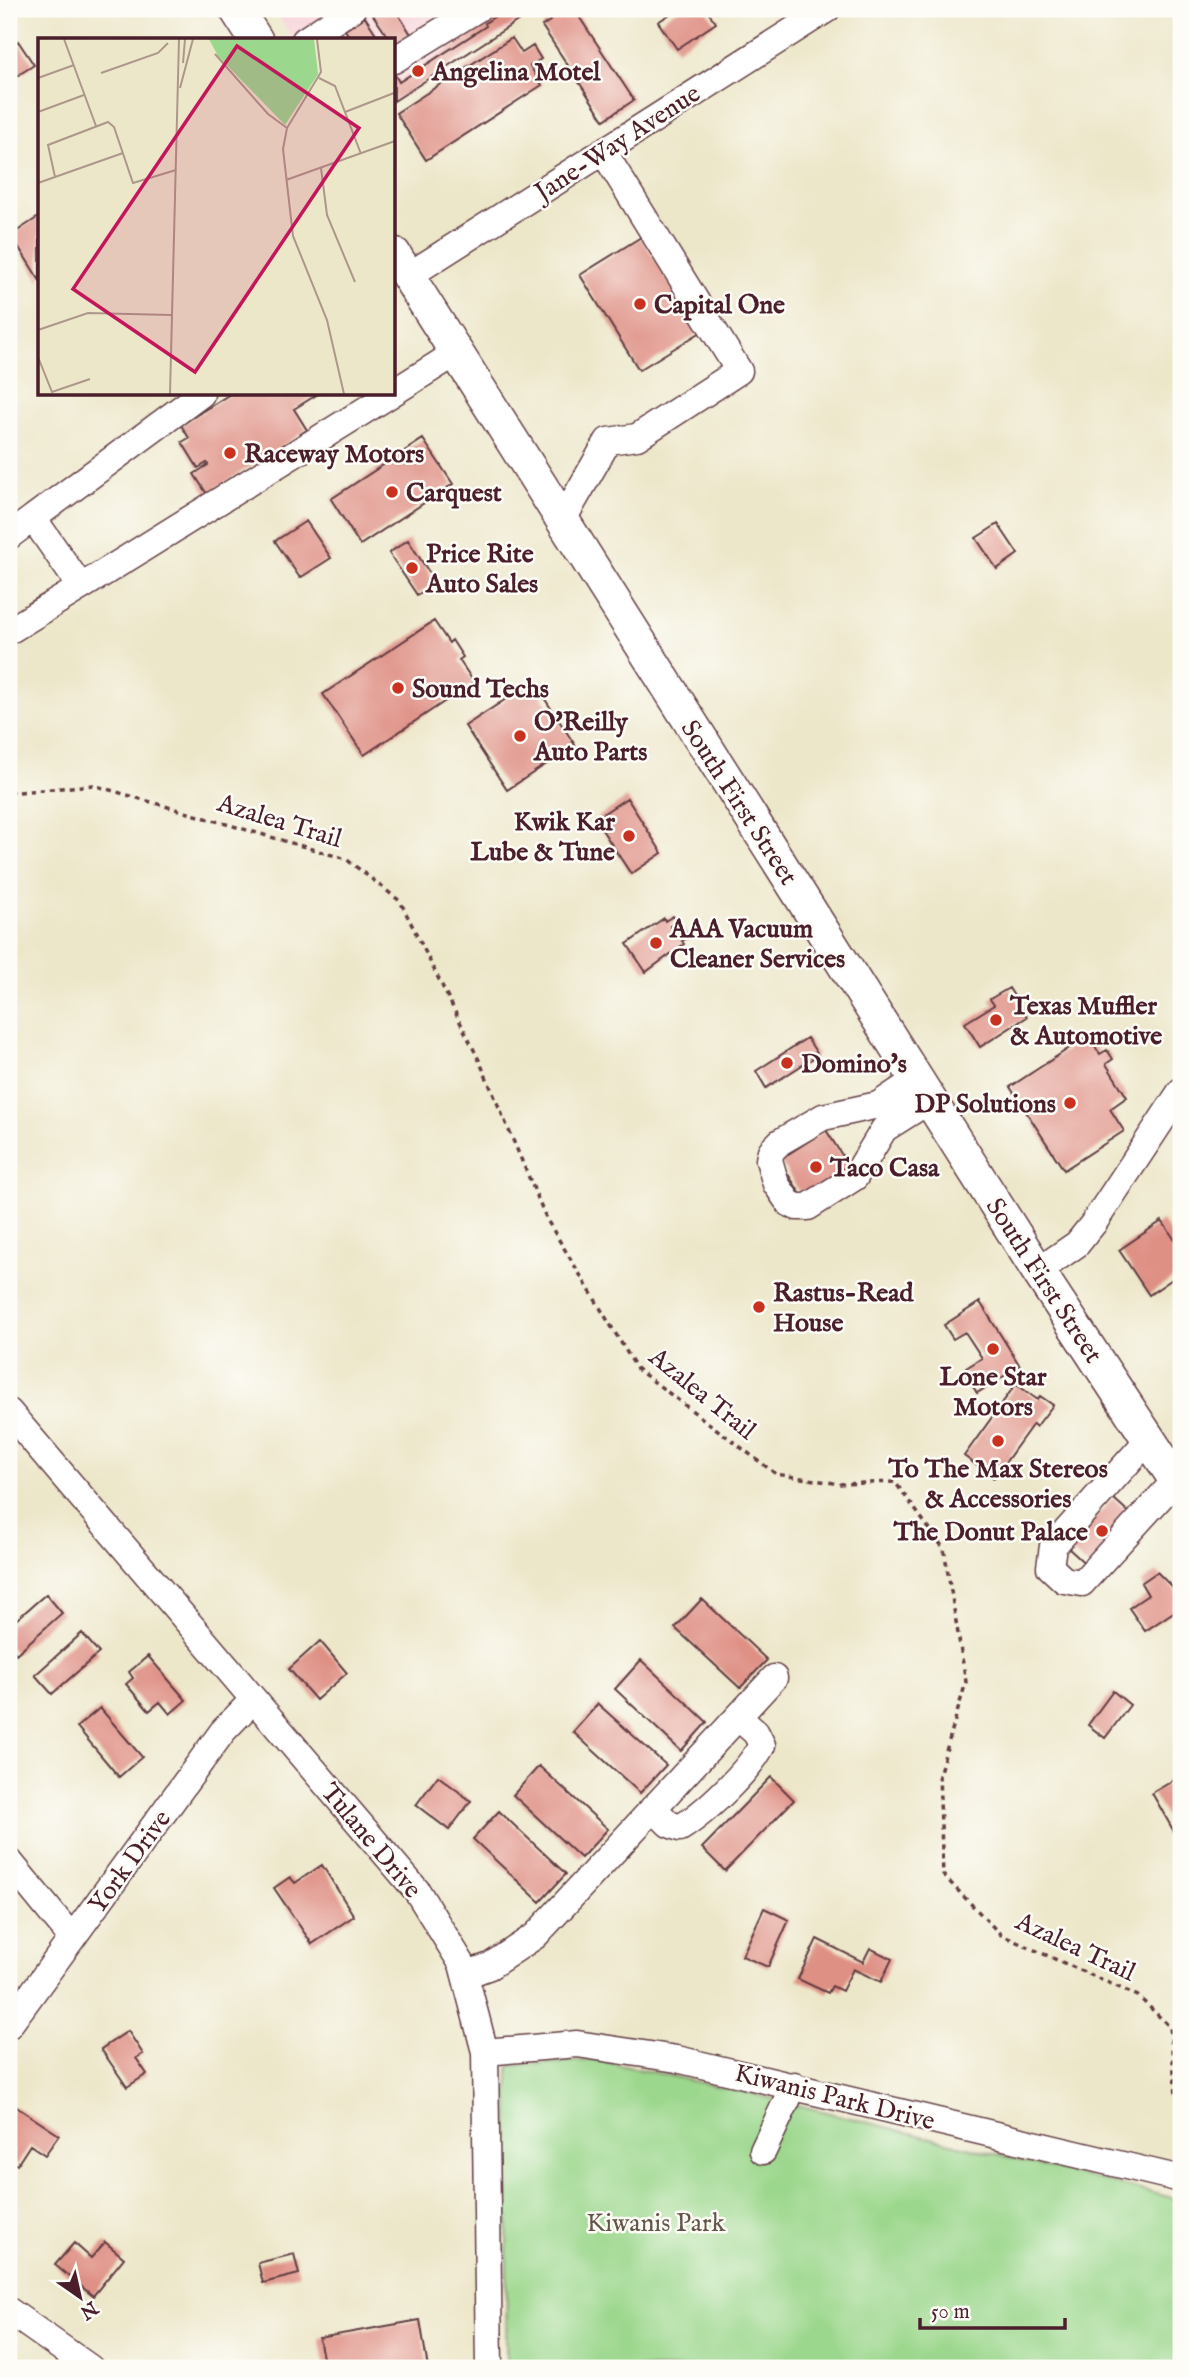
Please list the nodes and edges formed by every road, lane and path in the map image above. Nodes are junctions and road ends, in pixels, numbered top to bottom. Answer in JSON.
{"nodes":[{"id":1,"x":236,"y":9,"type":"edge"},
{"id":2,"x":352,"y":9,"type":"edge"},
{"id":3,"x":477,"y":9,"type":"edge"},
{"id":4,"x":827,"y":9,"type":"edge"},
{"id":5,"x":255,"y":38,"type":"edge"},
{"id":6,"x":309,"y":38,"type":"edge"},
{"id":7,"x":396,"y":59,"type":"edge"},
{"id":8,"x":603,"y":151,"type":"junction"},
{"id":9,"x":398,"y":263,"type":"edge"},
{"id":10,"x":456,"y":353,"type":"junction"},
{"id":11,"x":396,"y":390,"type":"edge"},
{"id":12,"x":198,"y":396,"type":"edge"},
{"id":13,"x":387,"y":396,"type":"edge"},
{"id":14,"x":33,"y":518,"type":"junction"},
{"id":15,"x":562,"y":521,"type":"junction"},
{"id":16,"x":9,"y":536,"type":"edge"},
{"id":17,"x":81,"y":587,"type":"junction"},
{"id":18,"x":9,"y":631,"type":"edge"},
{"id":19,"x":9,"y":793,"type":"edge"},
{"id":20,"x":923,"y":1090,"type":"junction"},
{"id":21,"x":1181,"y":1091,"type":"edge"},
{"id":22,"x":1038,"y":1271,"type":"junction"},
{"id":23,"x":9,"y":1412,"type":"edge"},
{"id":24,"x":1149,"y":1438,"type":"junction"},
{"id":25,"x":1179,"y":1484,"type":"edge"},
{"id":26,"x":774,"y":1678,"type":"dead end"},
{"id":27,"x":253,"y":1700,"type":"junction"},
{"id":28,"x":738,"y":1717,"type":"junction"},
{"id":29,"x":653,"y":1808,"type":"junction"},
{"id":30,"x":9,"y":1861,"type":"edge"},
{"id":31,"x":72,"y":1938,"type":"junction"},
{"id":32,"x":466,"y":1975,"type":"junction"},
{"id":33,"x":9,"y":2025,"type":"edge"},
{"id":34,"x":485,"y":2052,"type":"junction"},
{"id":35,"x":794,"y":2085,"type":"junction"},
{"id":36,"x":1181,"y":2114,"type":"edge"},
{"id":37,"x":763,"y":2151,"type":"dead end"},
{"id":38,"x":1181,"y":2179,"type":"edge"},
{"id":39,"x":9,"y":2311,"type":"edge"},
{"id":40,"x":90,"y":2368,"type":"edge"},
{"id":41,"x":489,"y":2368,"type":"edge"}],
"edges":[{"from":1,"to":5,"type":"main road"},
{"from":2,"to":6,"type":"street"},
{"from":3,"to":7,"type":"street"},
{"from":4,"to":8,"type":"street","name":"Jane-Way Avenue"},
{"from":8,"to":9,"type":"street","name":"Jane-Way Avenue"},
{"from":8,"to":15,"type":"street"},
{"from":9,"to":10,"type":"main road","name":"South First Street"},
{"from":10,"to":11,"type":"street"},
{"from":10,"to":15,"type":"main road","name":"South First Street"},
{"from":12,"to":14,"type":"street"},
{"from":13,"to":17,"type":"street"},
{"from":14,"to":16,"type":"street"},
{"from":14,"to":17,"type":"street"},
{"from":15,"to":20,"type":"main road","name":"South First Street"},
{"from":17,"to":18,"type":"street"},
{"from":19,"to":36,"type":"path","name":"Azalea Trail"},
{"from":20,"to":20,"type":"street"},
{"from":20,"to":22,"type":"main road","name":"South First Street"},
{"from":21,"to":22,"type":"street"},
{"from":22,"to":24,"type":"main road","name":"South First Street"},
{"from":23,"to":27,"type":"street","name":"Tulane Drive"},
{"from":24,"to":25,"type":"main road","name":"South First Street"},
{"from":24,"to":25,"type":"street"},
{"from":26,"to":28,"type":"street"},
{"from":27,"to":31,"type":"street","name":"York Drive"},
{"from":27,"to":32,"type":"street","name":"Tulane Drive"},
{"from":28,"to":29,"type":"street"},
{"from":28,"to":29,"type":"street"},
{"from":29,"to":32,"type":"street"},
{"from":30,"to":31,"type":"street"},
{"from":31,"to":33,"type":"street","name":"York Drive"},
{"from":32,"to":34,"type":"street","name":"Tulane Drive"},
{"from":34,"to":35,"type":"street","name":"Kiwanis Park Drive"},
{"from":34,"to":41,"type":"street","name":"Tulane Drive"},
{"from":35,"to":37,"type":"street"},
{"from":35,"to":38,"type":"street","name":"Kiwanis Park Drive"},
{"from":39,"to":40,"type":"street"}]}
